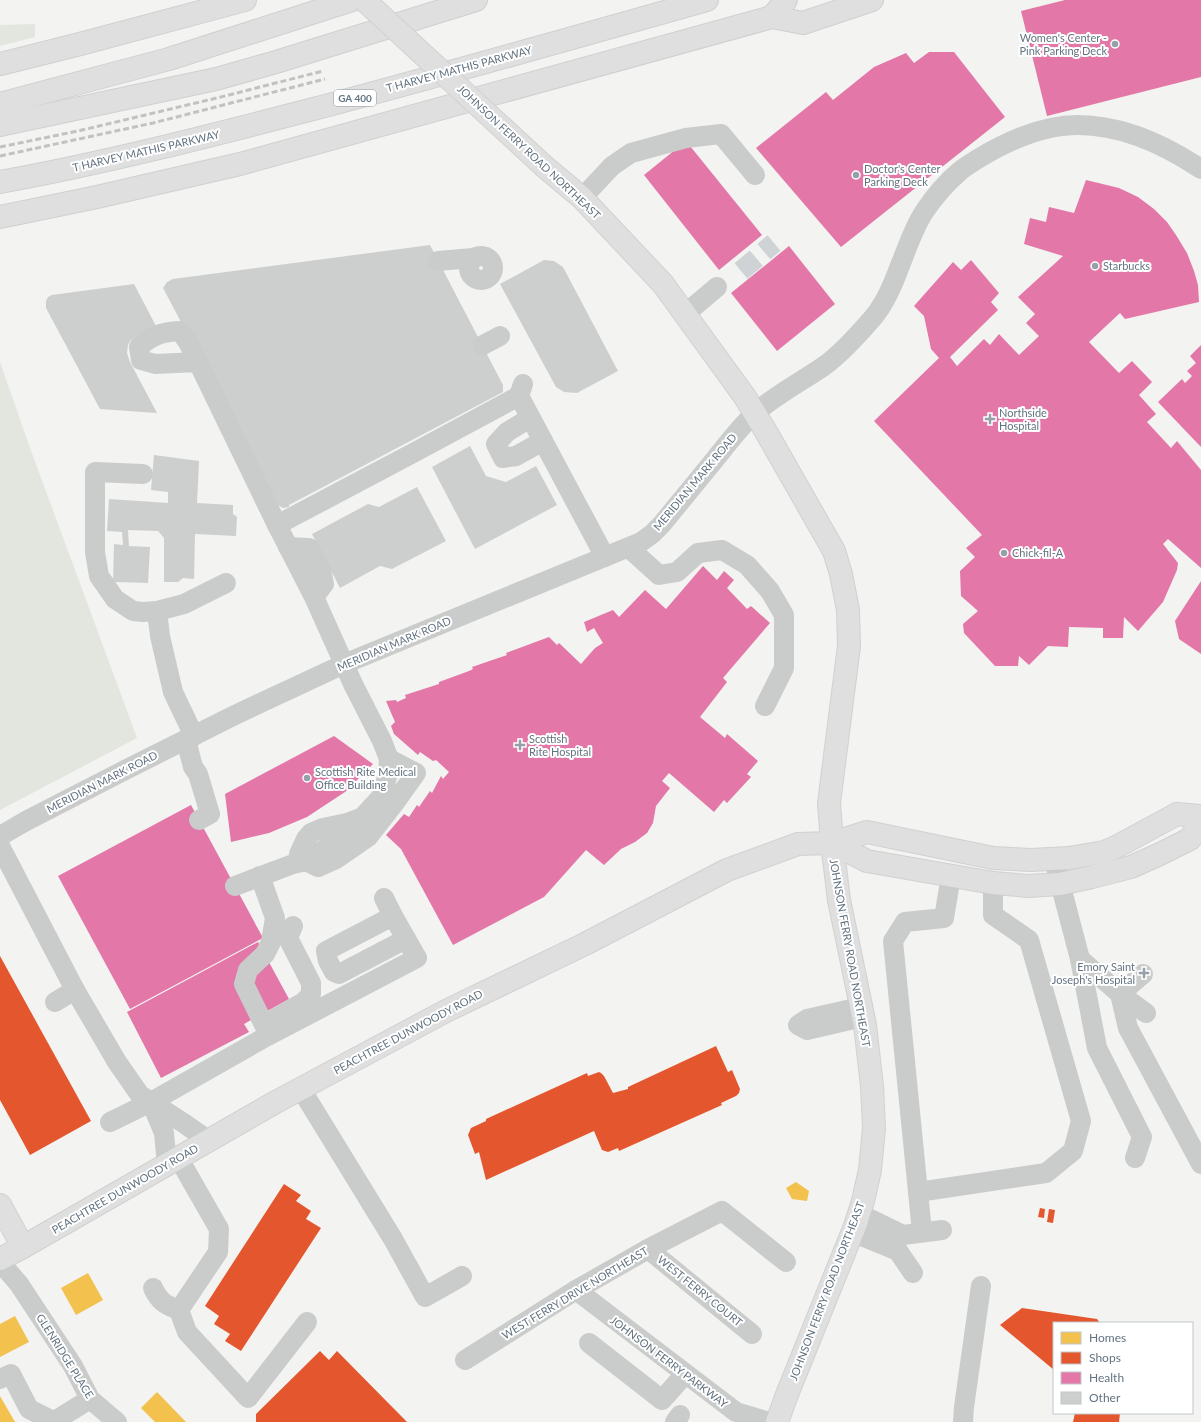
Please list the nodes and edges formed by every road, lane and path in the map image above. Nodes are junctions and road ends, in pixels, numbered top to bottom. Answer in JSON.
{"nodes":[{"id":1,"x":245,"y":0,"type":"edge"},
{"id":2,"x":352,"y":0,"type":"edge"},
{"id":3,"x":364,"y":0,"type":"edge"},
{"id":4,"x":476,"y":0,"type":"edge"},
{"id":5,"x":707,"y":0,"type":"edge"},
{"id":6,"x":786,"y":0,"type":"edge"},
{"id":7,"x":872,"y":0,"type":"edge"},
{"id":8,"x":772,"y":17,"type":"junction"},
{"id":9,"x":0,"y":64,"type":"edge"},
{"id":10,"x":0,"y":104,"type":"edge"},
{"id":11,"x":0,"y":125,"type":"edge"},
{"id":12,"x":1201,"y":169,"type":"edge"},
{"id":13,"x":755,"y":175,"type":"dead end"},
{"id":14,"x":0,"y":182,"type":"edge"},
{"id":15,"x":582,"y":198,"type":"junction"},
{"id":16,"x":0,"y":216,"type":"edge"},
{"id":17,"x":474,"y":258,"type":"dead end"},
{"id":18,"x":438,"y":261,"type":"dead end"},
{"id":19,"x":717,"y":287,"type":"dead end"},
{"id":20,"x":684,"y":314,"type":"junction"},
{"id":21,"x":500,"y":336,"type":"dead end"},
{"id":22,"x":483,"y":345,"type":"dead end"},
{"id":23,"x":198,"y":362,"type":"dead end"},
{"id":24,"x":754,"y":413,"type":"junction"},
{"id":25,"x":530,"y":418,"type":"junction"},
{"id":26,"x":543,"y":441,"type":"junction"},
{"id":27,"x":143,"y":474,"type":"dead end"},
{"id":28,"x":277,"y":525,"type":"junction"},
{"id":29,"x":629,"y":548,"type":"junction"},
{"id":30,"x":605,"y":557,"type":"junction"},
{"id":31,"x":228,"y":587,"type":"dead end"},
{"id":32,"x":157,"y":610,"type":"junction"},
{"id":33,"x":344,"y":664,"type":"junction"},
{"id":34,"x":765,"y":706,"type":"dead end"},
{"id":35,"x":190,"y":738,"type":"junction"},
{"id":36,"x":389,"y":759,"type":"junction"},
{"id":37,"x":1201,"y":816,"type":"edge"},
{"id":38,"x":199,"y":820,"type":"dead end"},
{"id":39,"x":1201,"y":821,"type":"edge"},
{"id":40,"x":0,"y":836,"type":"edge"},
{"id":41,"x":832,"y":843,"type":"junction"},
{"id":42,"x":0,"y":846,"type":"edge"},
{"id":43,"x":1054,"y":860,"type":"junction"},
{"id":44,"x":306,"y":861,"type":"junction"},
{"id":45,"x":260,"y":876,"type":"junction"},
{"id":46,"x":951,"y":876,"type":"junction"},
{"id":47,"x":993,"y":883,"type":"junction"},
{"id":48,"x":1060,"y":884,"type":"junction"},
{"id":49,"x":235,"y":886,"type":"dead end"},
{"id":50,"x":384,"y":898,"type":"dead end"},
{"id":51,"x":393,"y":916,"type":"junction"},
{"id":52,"x":293,"y":926,"type":"dead end"},
{"id":53,"x":406,"y":939,"type":"junction"},
{"id":54,"x":1080,"y":959,"type":"junction"},
{"id":55,"x":1143,"y":974,"type":"dead end"},
{"id":56,"x":75,"y":990,"type":"junction"},
{"id":57,"x":1120,"y":994,"type":"junction"},
{"id":58,"x":54,"y":1002,"type":"dead end"},
{"id":59,"x":1146,"y":1013,"type":"dead end"},
{"id":60,"x":272,"y":1034,"type":"junction"},
{"id":61,"x":301,"y":1089,"type":"junction"},
{"id":62,"x":151,"y":1102,"type":"junction"},
{"id":63,"x":110,"y":1122,"type":"dead end"},
{"id":64,"x":208,"y":1141,"type":"junction"},
{"id":65,"x":1135,"y":1158,"type":"dead end"},
{"id":66,"x":173,"y":1162,"type":"junction"},
{"id":67,"x":1201,"y":1164,"type":"edge"},
{"id":68,"x":918,"y":1192,"type":"junction"},
{"id":69,"x":0,"y":1205,"type":"edge"},
{"id":70,"x":855,"y":1222,"type":"junction"},
{"id":71,"x":942,"y":1230,"type":"dead end"},
{"id":72,"x":908,"y":1239,"type":"junction"},
{"id":73,"x":22,"y":1247,"type":"junction"},
{"id":74,"x":648,"y":1249,"type":"junction"},
{"id":75,"x":0,"y":1259,"type":"edge"},
{"id":76,"x":0,"y":1262,"type":"edge"},
{"id":77,"x":786,"y":1262,"type":"dead end"},
{"id":78,"x":914,"y":1273,"type":"dead end"},
{"id":79,"x":462,"y":1276,"type":"dead end"},
{"id":80,"x":19,"y":1284,"type":"junction"},
{"id":81,"x":981,"y":1286,"type":"dead end"},
{"id":82,"x":152,"y":1288,"type":"dead end"},
{"id":83,"x":576,"y":1290,"type":"junction"},
{"id":84,"x":179,"y":1310,"type":"junction"},
{"id":85,"x":307,"y":1322,"type":"dead end"},
{"id":86,"x":752,"y":1334,"type":"dead end"},
{"id":87,"x":589,"y":1343,"type":"dead end"},
{"id":88,"x":465,"y":1360,"type":"dead end"},
{"id":89,"x":685,"y":1374,"type":"junction"},
{"id":90,"x":0,"y":1379,"type":"edge"},
{"id":91,"x":90,"y":1399,"type":"junction"},
{"id":92,"x":733,"y":1417,"type":"edge"},
{"id":93,"x":53,"y":1421,"type":"edge"},
{"id":94,"x":117,"y":1422,"type":"edge"},
{"id":95,"x":769,"y":1422,"type":"edge"},
{"id":96,"x":777,"y":1422,"type":"edge"},
{"id":97,"x":963,"y":1422,"type":"edge"}],
"edges":[{"from":1,"to":9,"type":"main road"},
{"from":2,"to":10,"type":"main road"},
{"from":3,"to":15,"type":"main road","name":"JOHNSON FERRY ROAD NORTHEAST","bridge":true},
{"from":4,"to":11,"type":"main road"},
{"from":5,"to":14,"type":"main road","name":"T HARVEY MATHIS PARKWAY","number":"GA 400"},
{"from":6,"to":8,"type":"main road"},
{"from":7,"to":8,"type":"main road"},
{"from":8,"to":16,"type":"main road"},
{"from":12,"to":24,"type":"street","name":"MERIDIAN MARK ROAD"},
{"from":13,"to":15,"type":"street"},
{"from":15,"to":20,"type":"main road","name":"JOHNSON FERRY ROAD NORTHEAST"},
{"from":17,"to":18,"type":"street"},
{"from":19,"to":20,"type":"street"},
{"from":20,"to":24,"type":"main road","name":"JOHNSON FERRY ROAD NORTHEAST"},
{"from":21,"to":22,"type":"street"},
{"from":23,"to":28,"type":"street"},
{"from":24,"to":29,"type":"street","name":"MERIDIAN MARK ROAD"},
{"from":24,"to":41,"type":"main road","name":"JOHNSON FERRY ROAD NORTHEAST"},
{"from":25,"to":26,"type":"street"},
{"from":25,"to":26,"type":"street"},
{"from":25,"to":28,"type":"street"},
{"from":26,"to":30,"type":"street"},
{"from":27,"to":32,"type":"street"},
{"from":28,"to":33,"type":"street"},
{"from":29,"to":30,"type":"street","name":"MERIDIAN MARK ROAD"},
{"from":29,"to":34,"type":"street"},
{"from":30,"to":33,"type":"street","name":"MERIDIAN MARK ROAD"},
{"from":31,"to":32,"type":"street"},
{"from":32,"to":35,"type":"street"},
{"from":33,"to":35,"type":"street","name":"MERIDIAN MARK ROAD"},
{"from":33,"to":36,"type":"street"},
{"from":35,"to":38,"type":"street"},
{"from":35,"to":40,"type":"street","name":"MERIDIAN MARK ROAD"},
{"from":36,"to":44,"type":"street"},
{"from":36,"to":44,"type":"street"},
{"from":37,"to":43,"type":"main road","name":"PEACHTREE DUNWOODY ROAD"},
{"from":39,"to":48,"type":"main road","name":"PEACHTREE DUNWOODY ROAD"},
{"from":41,"to":43,"type":"main road","name":"PEACHTREE DUNWOODY ROAD"},
{"from":41,"to":46,"type":"main road","name":"PEACHTREE DUNWOODY ROAD"},
{"from":41,"to":61,"type":"main road","name":"PEACHTREE DUNWOODY ROAD"},
{"from":41,"to":70,"type":"main road","name":"JOHNSON FERRY ROAD NORTHEAST"},
{"from":42,"to":56,"type":"street"},
{"from":43,"to":48,"type":"street"},
{"from":44,"to":45,"type":"street"},
{"from":45,"to":49,"type":"street"},
{"from":45,"to":60,"type":"street"},
{"from":46,"to":47,"type":"main road","name":"PEACHTREE DUNWOODY ROAD"},
{"from":46,"to":68,"type":"street"},
{"from":47,"to":48,"type":"main road","name":"PEACHTREE DUNWOODY ROAD"},
{"from":47,"to":68,"type":"street"},
{"from":48,"to":54,"type":"street"},
{"from":50,"to":51,"type":"street"},
{"from":51,"to":53,"type":"street"},
{"from":51,"to":53,"type":"street"},
{"from":52,"to":60,"type":"street"},
{"from":53,"to":60,"type":"street"},
{"from":54,"to":57,"type":"street"},
{"from":54,"to":65,"type":"street"},
{"from":55,"to":57,"type":"street"},
{"from":56,"to":58,"type":"street"},
{"from":56,"to":62,"type":"street"},
{"from":57,"to":59,"type":"street"},
{"from":57,"to":67,"type":"street"},
{"from":60,"to":62,"type":"street"},
{"from":61,"to":64,"type":"main road","name":"PEACHTREE DUNWOODY ROAD"},
{"from":61,"to":79,"type":"street"},
{"from":62,"to":63,"type":"street"},
{"from":62,"to":64,"type":"street"},
{"from":62,"to":66,"type":"street"},
{"from":64,"to":66,"type":"main road","name":"PEACHTREE DUNWOODY ROAD"},
{"from":66,"to":73,"type":"main road","name":"PEACHTREE DUNWOODY ROAD"},
{"from":66,"to":84,"type":"street"},
{"from":68,"to":72,"type":"street"},
{"from":69,"to":73,"type":"main road"},
{"from":70,"to":72,"type":"street"},
{"from":70,"to":96,"type":"main road","name":"JOHNSON FERRY ROAD NORTHEAST"},
{"from":71,"to":72,"type":"street"},
{"from":72,"to":78,"type":"street"},
{"from":73,"to":75,"type":"main road","name":"PEACHTREE DUNWOODY ROAD"},
{"from":73,"to":80,"type":"street"},
{"from":74,"to":77,"type":"street","name":"WEST FERRY DRIVE NORTHEAST"},
{"from":74,"to":83,"type":"street","name":"WEST FERRY DRIVE NORTHEAST"},
{"from":74,"to":86,"type":"street","name":"WEST FERRY COURT"},
{"from":76,"to":80,"type":"street","name":"GLENRIDGE PLACE"},
{"from":80,"to":91,"type":"street","name":"GLENRIDGE PLACE"},
{"from":81,"to":97,"type":"street"},
{"from":82,"to":84,"type":"street"},
{"from":83,"to":88,"type":"street","name":"WEST FERRY DRIVE NORTHEAST"},
{"from":83,"to":89,"type":"street","name":"JOHNSON FERRY PARKWAY"},
{"from":84,"to":85,"type":"street"},
{"from":87,"to":89,"type":"street"},
{"from":89,"to":92,"type":"street","name":"JOHNSON FERRY PARKWAY"},
{"from":90,"to":93,"type":"street"},
{"from":91,"to":93,"type":"street"},
{"from":91,"to":94,"type":"street","name":"GLENRIDGE PLACE"},
{"from":92,"to":95,"type":"street","name":"JOHNSON FERRY PARKWAY"}]}
